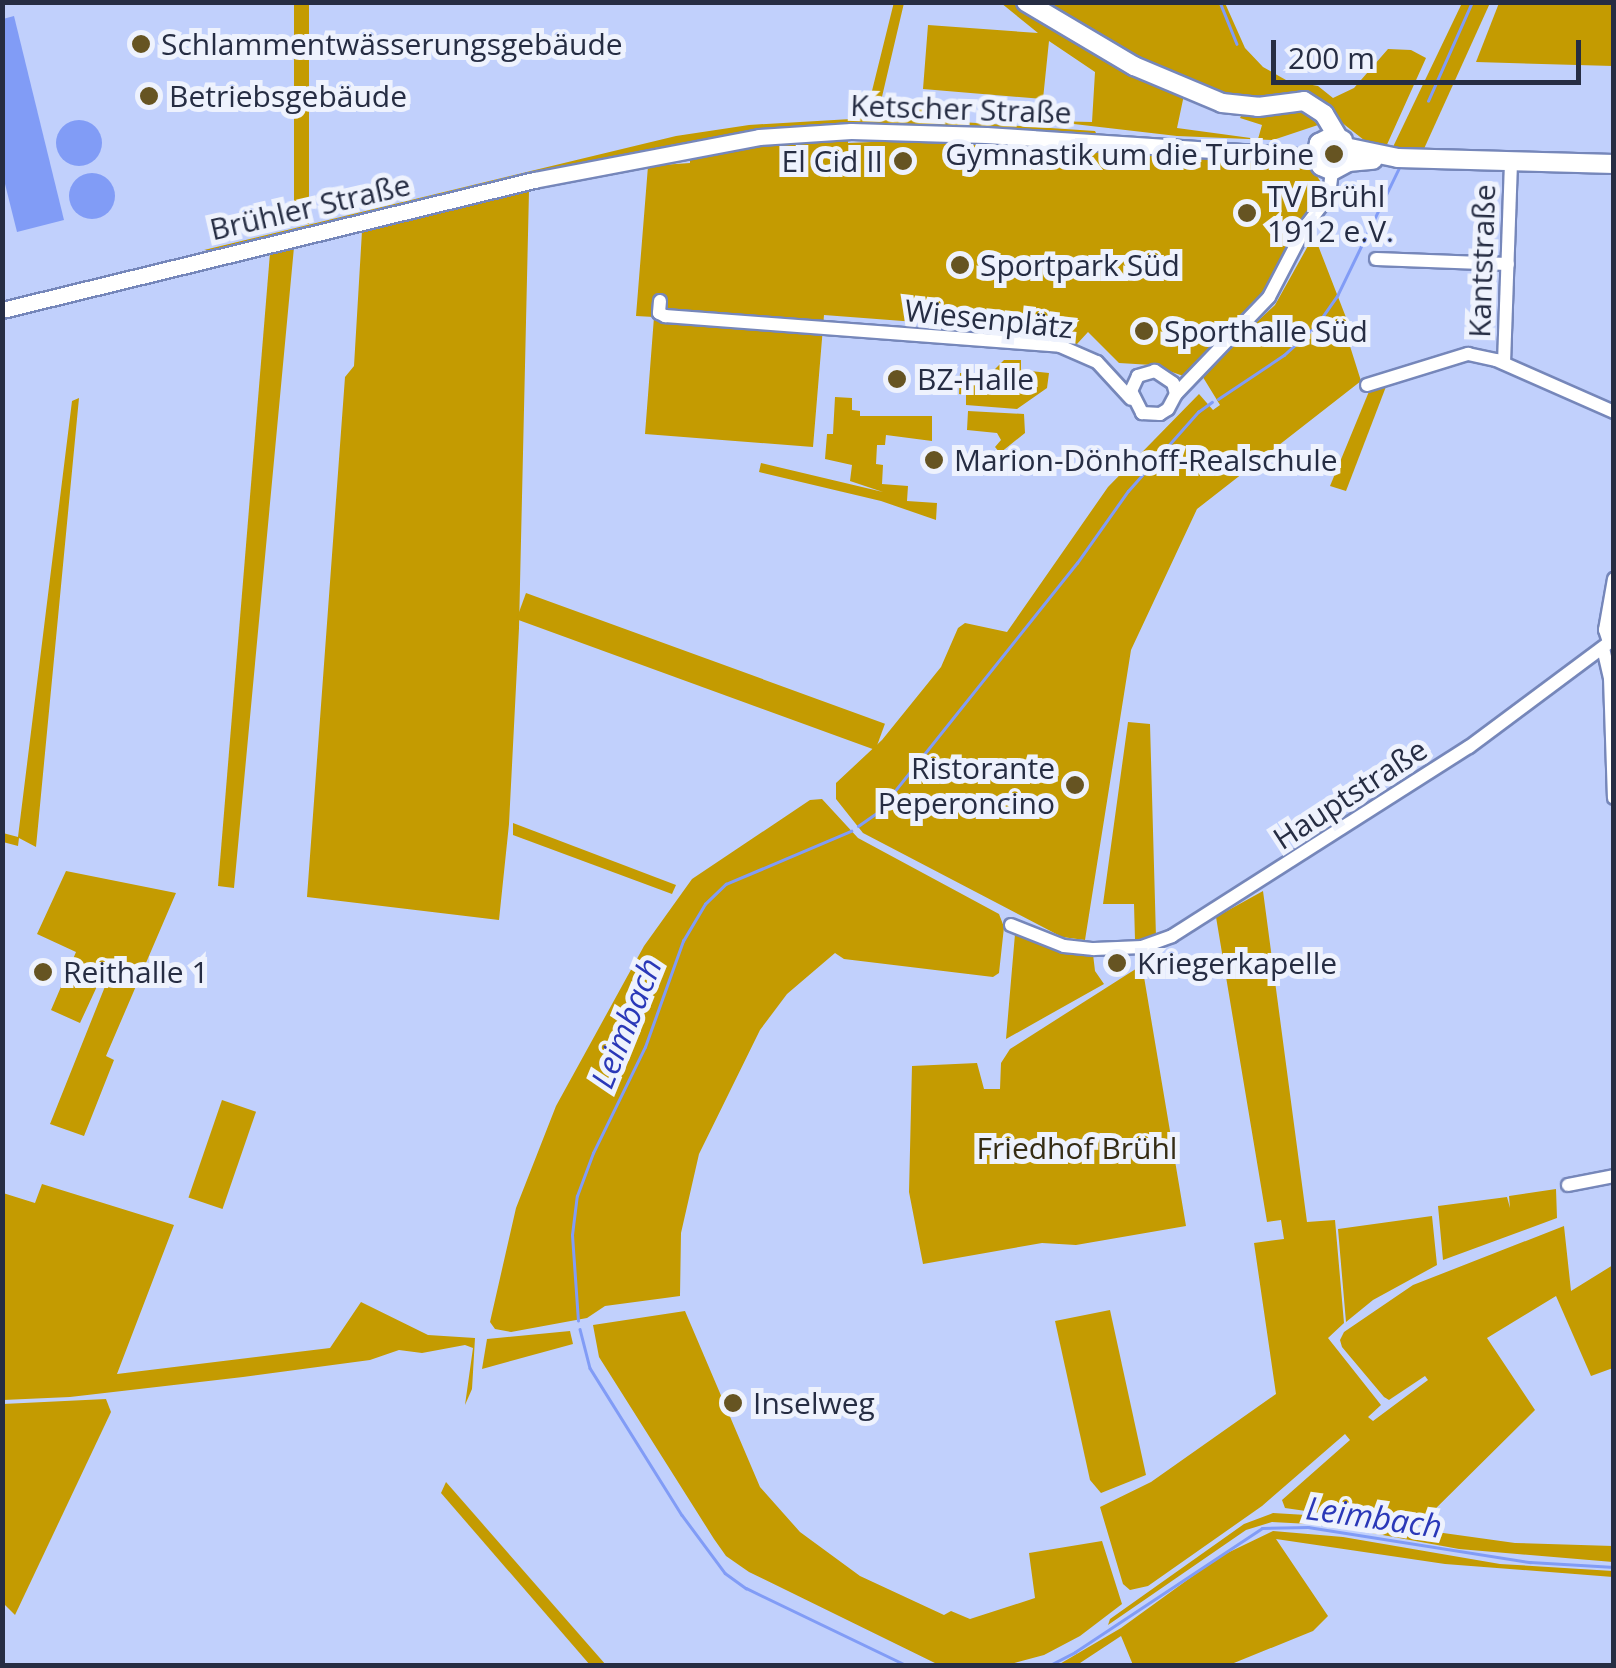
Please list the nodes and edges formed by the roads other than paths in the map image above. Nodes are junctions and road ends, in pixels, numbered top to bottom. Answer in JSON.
{"nodes":[{"id":1,"x":1026,"y":2,"type":"edge"},
{"id":2,"x":1332,"y":153,"type":"junction"},
{"id":3,"x":631,"y":160,"type":"joint"},
{"id":4,"x":1511,"y":161,"type":"junction"},
{"id":5,"x":1614,"y":164,"type":"edge"},
{"id":6,"x":1376,"y":259,"type":"dead end"},
{"id":7,"x":1508,"y":264,"type":"junction"},
{"id":8,"x":656,"y":309,"type":"dead end"},
{"id":9,"x":2,"y":310,"type":"edge"},
{"id":10,"x":1504,"y":363,"type":"junction"},
{"id":11,"x":1367,"y":384,"type":"dead end"},
{"id":12,"x":1176,"y":394,"type":"junction"},
{"id":13,"x":1132,"y":399,"type":"junction"},
{"id":14,"x":1614,"y":412,"type":"edge"},
{"id":15,"x":1614,"y":579,"type":"edge"},
{"id":16,"x":1609,"y":643,"type":"edge"},
{"id":17,"x":1612,"y":678,"type":"edge"},
{"id":18,"x":1614,"y":798,"type":"edge"},
{"id":19,"x":1011,"y":925,"type":"dead end"},
{"id":20,"x":1614,"y":1176,"type":"edge"},
{"id":21,"x":1568,"y":1184,"type":"dead end"}],
"edges":[{"from":1,"to":2,"type":"main road"},
{"from":2,"to":3,"type":"street","name":"Ketscher Straße"},
{"from":2,"to":4,"type":"main road"},
{"from":2,"to":12,"type":"street"},
{"from":3,"to":9,"type":"street","name":"Brühler Straße"},
{"from":4,"to":5,"type":"main road"},
{"from":4,"to":7,"type":"street","name":"Kantstraße"},
{"from":6,"to":7,"type":"street"},
{"from":7,"to":10,"type":"street","name":"Kantstraße"},
{"from":8,"to":13,"type":"street","name":"Wiesenplätz"},
{"from":10,"to":11,"type":"street"},
{"from":10,"to":14,"type":"street"},
{"from":12,"to":13,"type":"street"},
{"from":12,"to":13,"type":"street"},
{"from":15,"to":16,"type":"street"},
{"from":16,"to":17,"type":"street"},
{"from":16,"to":19,"type":"street","name":"Hauptstraße"},
{"from":17,"to":18,"type":"street"},
{"from":20,"to":21,"type":"street"}]}
